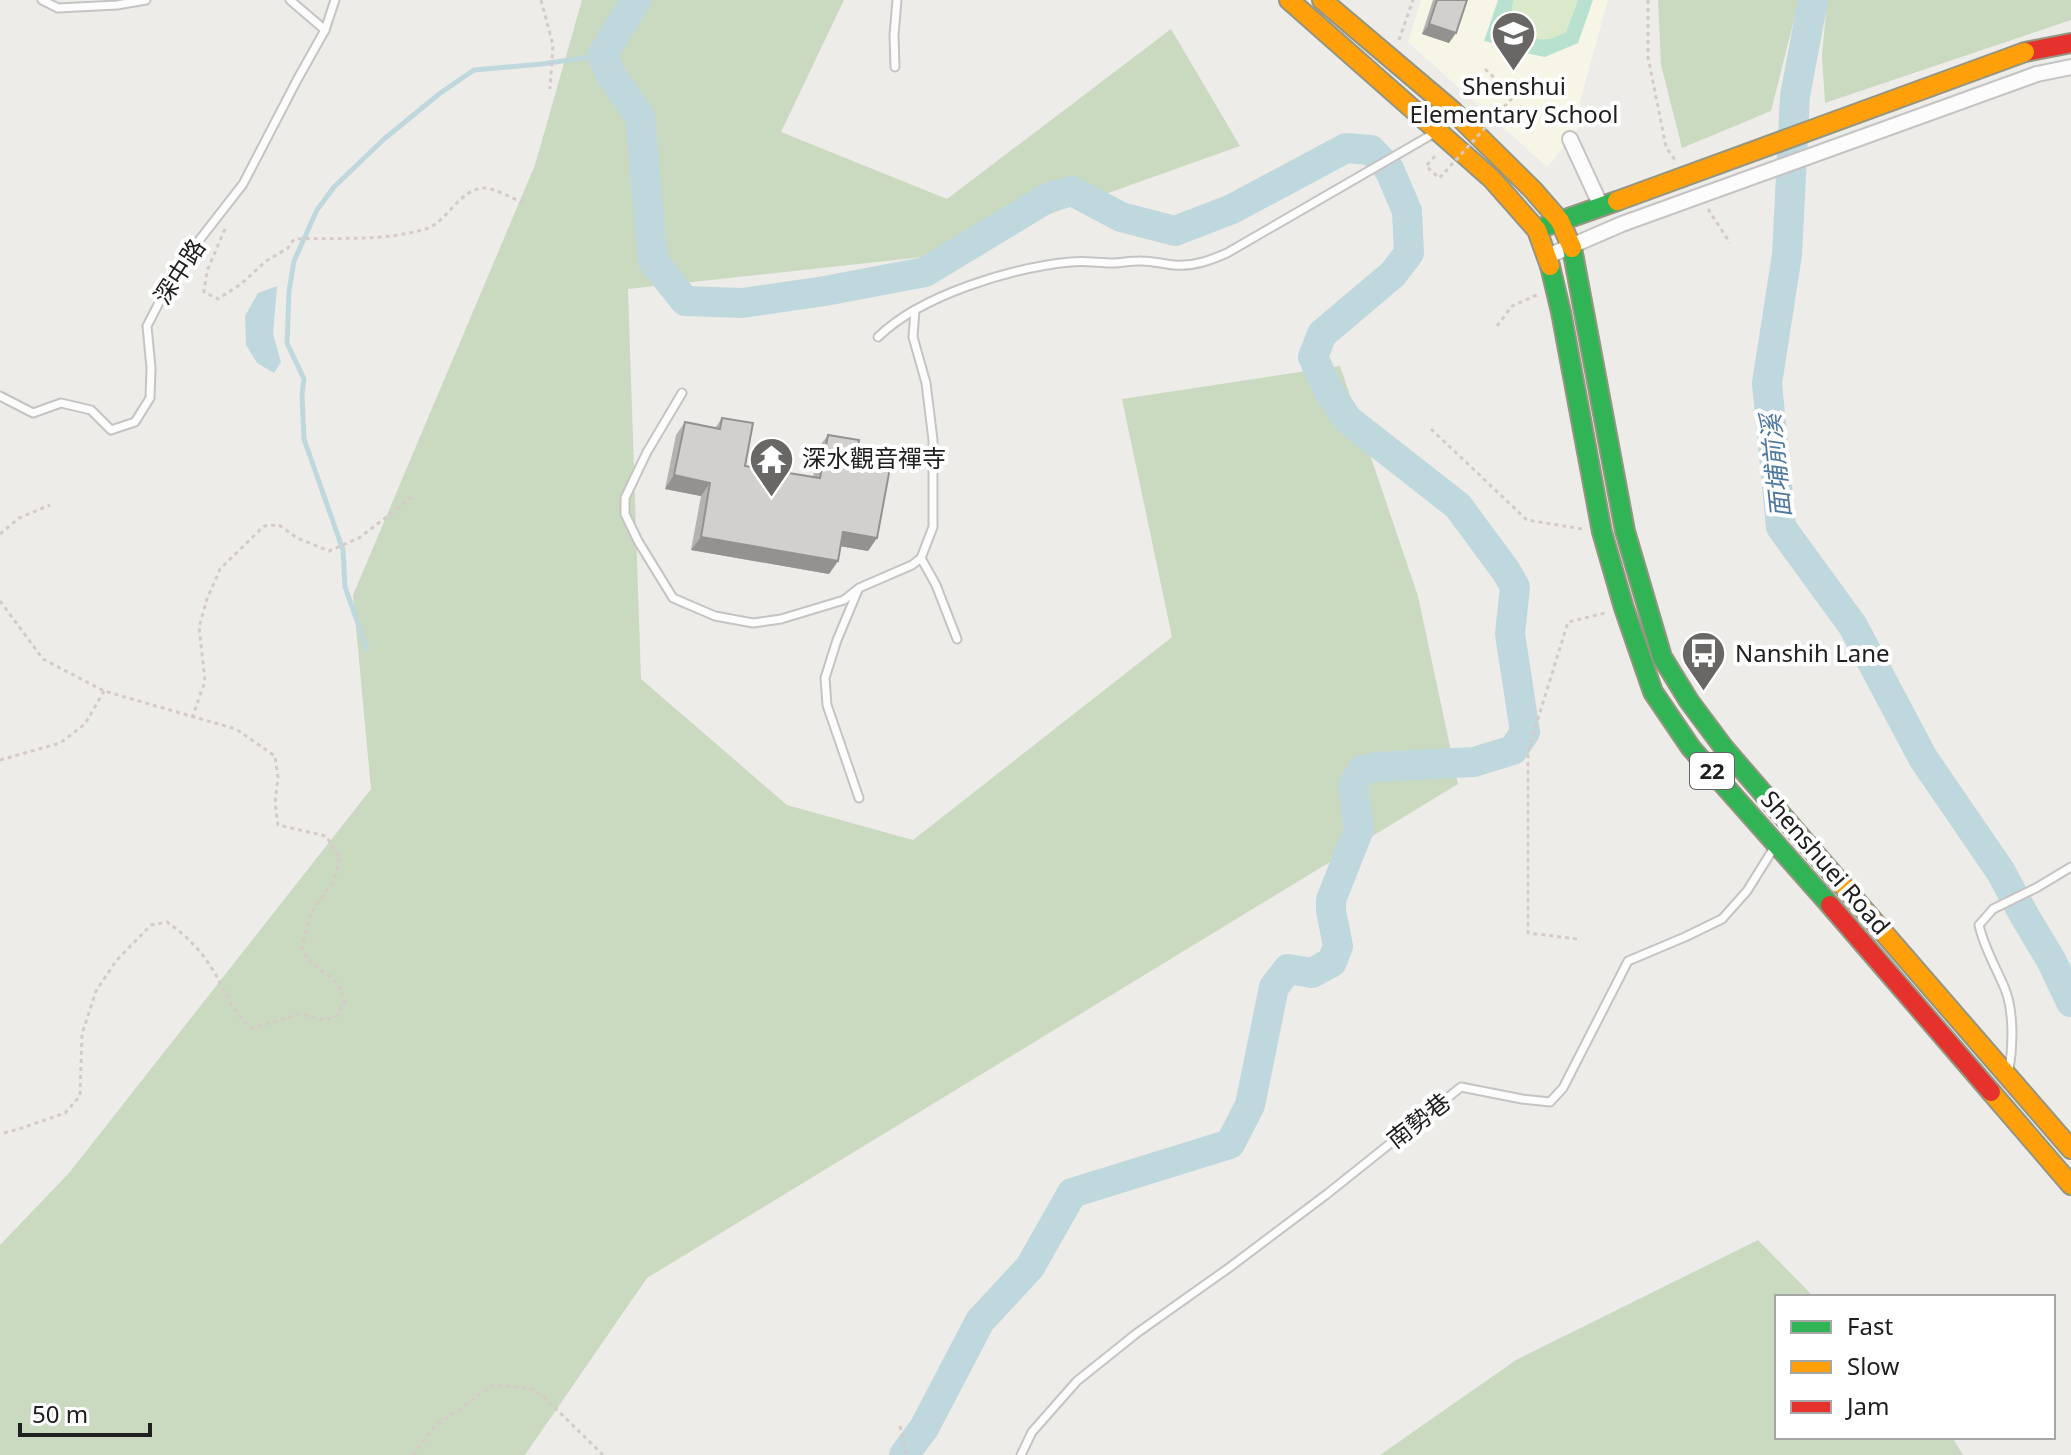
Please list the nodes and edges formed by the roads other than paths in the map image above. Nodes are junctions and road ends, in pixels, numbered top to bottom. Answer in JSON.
{"nodes":[{"id":1,"x":42,"y":0,"type":"edge"},
{"id":2,"x":146,"y":0,"type":"edge"},
{"id":3,"x":290,"y":0,"type":"edge"},
{"id":4,"x":335,"y":0,"type":"edge"},
{"id":5,"x":897,"y":0,"type":"edge"},
{"id":6,"x":1289,"y":0,"type":"edge"},
{"id":7,"x":1322,"y":0,"type":"edge"},
{"id":8,"x":325,"y":30,"type":"junction"},
{"id":9,"x":2071,"y":43,"type":"edge"},
{"id":10,"x":2034,"y":50,"type":"junction"},
{"id":11,"x":895,"y":67,"type":"dead end"},
{"id":12,"x":2071,"y":67,"type":"edge"},
{"id":13,"x":2040,"y":73,"type":"junction"},
{"id":14,"x":1453,"y":111,"type":"junction"},
{"id":15,"x":1438,"y":131,"type":"junction"},
{"id":16,"x":1570,"y":139,"type":"dead end"},
{"id":17,"x":1609,"y":204,"type":"junction"},
{"id":18,"x":1560,"y":221,"type":"junction"},
{"id":19,"x":1537,"y":230,"type":"junction"},
{"id":20,"x":1572,"y":246,"type":"junction"},
{"id":21,"x":1548,"y":256,"type":"junction"},
{"id":22,"x":915,"y":310,"type":"junction"},
{"id":23,"x":878,"y":337,"type":"dead end"},
{"id":24,"x":682,"y":393,"type":"dead end"},
{"id":25,"x":0,"y":396,"type":"edge"},
{"id":26,"x":921,"y":558,"type":"junction"},
{"id":27,"x":859,"y":588,"type":"junction"},
{"id":28,"x":957,"y":639,"type":"dead end"},
{"id":29,"x":859,"y":798,"type":"dead end"},
{"id":30,"x":1792,"y":829,"type":"junction"},
{"id":31,"x":1777,"y":843,"type":"junction"},
{"id":32,"x":2071,"y":867,"type":"edge"},
{"id":33,"x":2008,"y":1076,"type":"junction"},
{"id":34,"x":2071,"y":1149,"type":"edge"},
{"id":35,"x":2071,"y":1185,"type":"edge"},
{"id":36,"x":1021,"y":1455,"type":"edge"}],
"edges":[{"from":1,"to":2,"type":"lane"},
{"from":3,"to":8,"type":"lane"},
{"from":4,"to":8,"type":"lane","name":"深中路"},
{"from":5,"to":11,"type":"lane"},
{"from":6,"to":15,"type":"main road","number":"22"},
{"from":7,"to":14,"type":"main road","number":"22"},
{"from":8,"to":25,"type":"lane","name":"深中路"},
{"from":9,"to":10,"type":"main road"},
{"from":10,"to":13,"type":"street"},
{"from":10,"to":17,"type":"main road","bridge":true},
{"from":12,"to":13,"type":"street"},
{"from":13,"to":20,"type":"street","bridge":true},
{"from":14,"to":15,"type":"lane"},
{"from":14,"to":18,"type":"main road","number":"22"},
{"from":15,"to":19,"type":"main road","number":"22"},
{"from":15,"to":22,"type":"lane"},
{"from":16,"to":17,"type":"street"},
{"from":17,"to":18,"type":"main road"},
{"from":18,"to":19,"type":"main road"},
{"from":18,"to":20,"type":"main road","name":"Shenshuei Road","number":"22"},
{"from":19,"to":21,"type":"main road","number":"22"},
{"from":20,"to":21,"type":"street"},
{"from":20,"to":30,"type":"main road","name":"Shenshuei Road","number":"22"},
{"from":21,"to":31,"type":"main road","name":"Shenshuei Road","number":"22"},
{"from":22,"to":23,"type":"lane"},
{"from":22,"to":26,"type":"lane"},
{"from":24,"to":27,"type":"lane"},
{"from":26,"to":27,"type":"lane"},
{"from":26,"to":28,"type":"lane"},
{"from":27,"to":29,"type":"lane"},
{"from":30,"to":31,"type":"lane","name":"南勢巷"},
{"from":30,"to":33,"type":"main road","name":"Shenshuei Road","number":"22"},
{"from":31,"to":35,"type":"main road","name":"Shenshuei Road","number":"22"},
{"from":31,"to":36,"type":"lane","name":"南勢巷"},
{"from":32,"to":33,"type":"lane"},
{"from":33,"to":34,"type":"main road","name":"Shenshuei Road","number":"22"}]}
